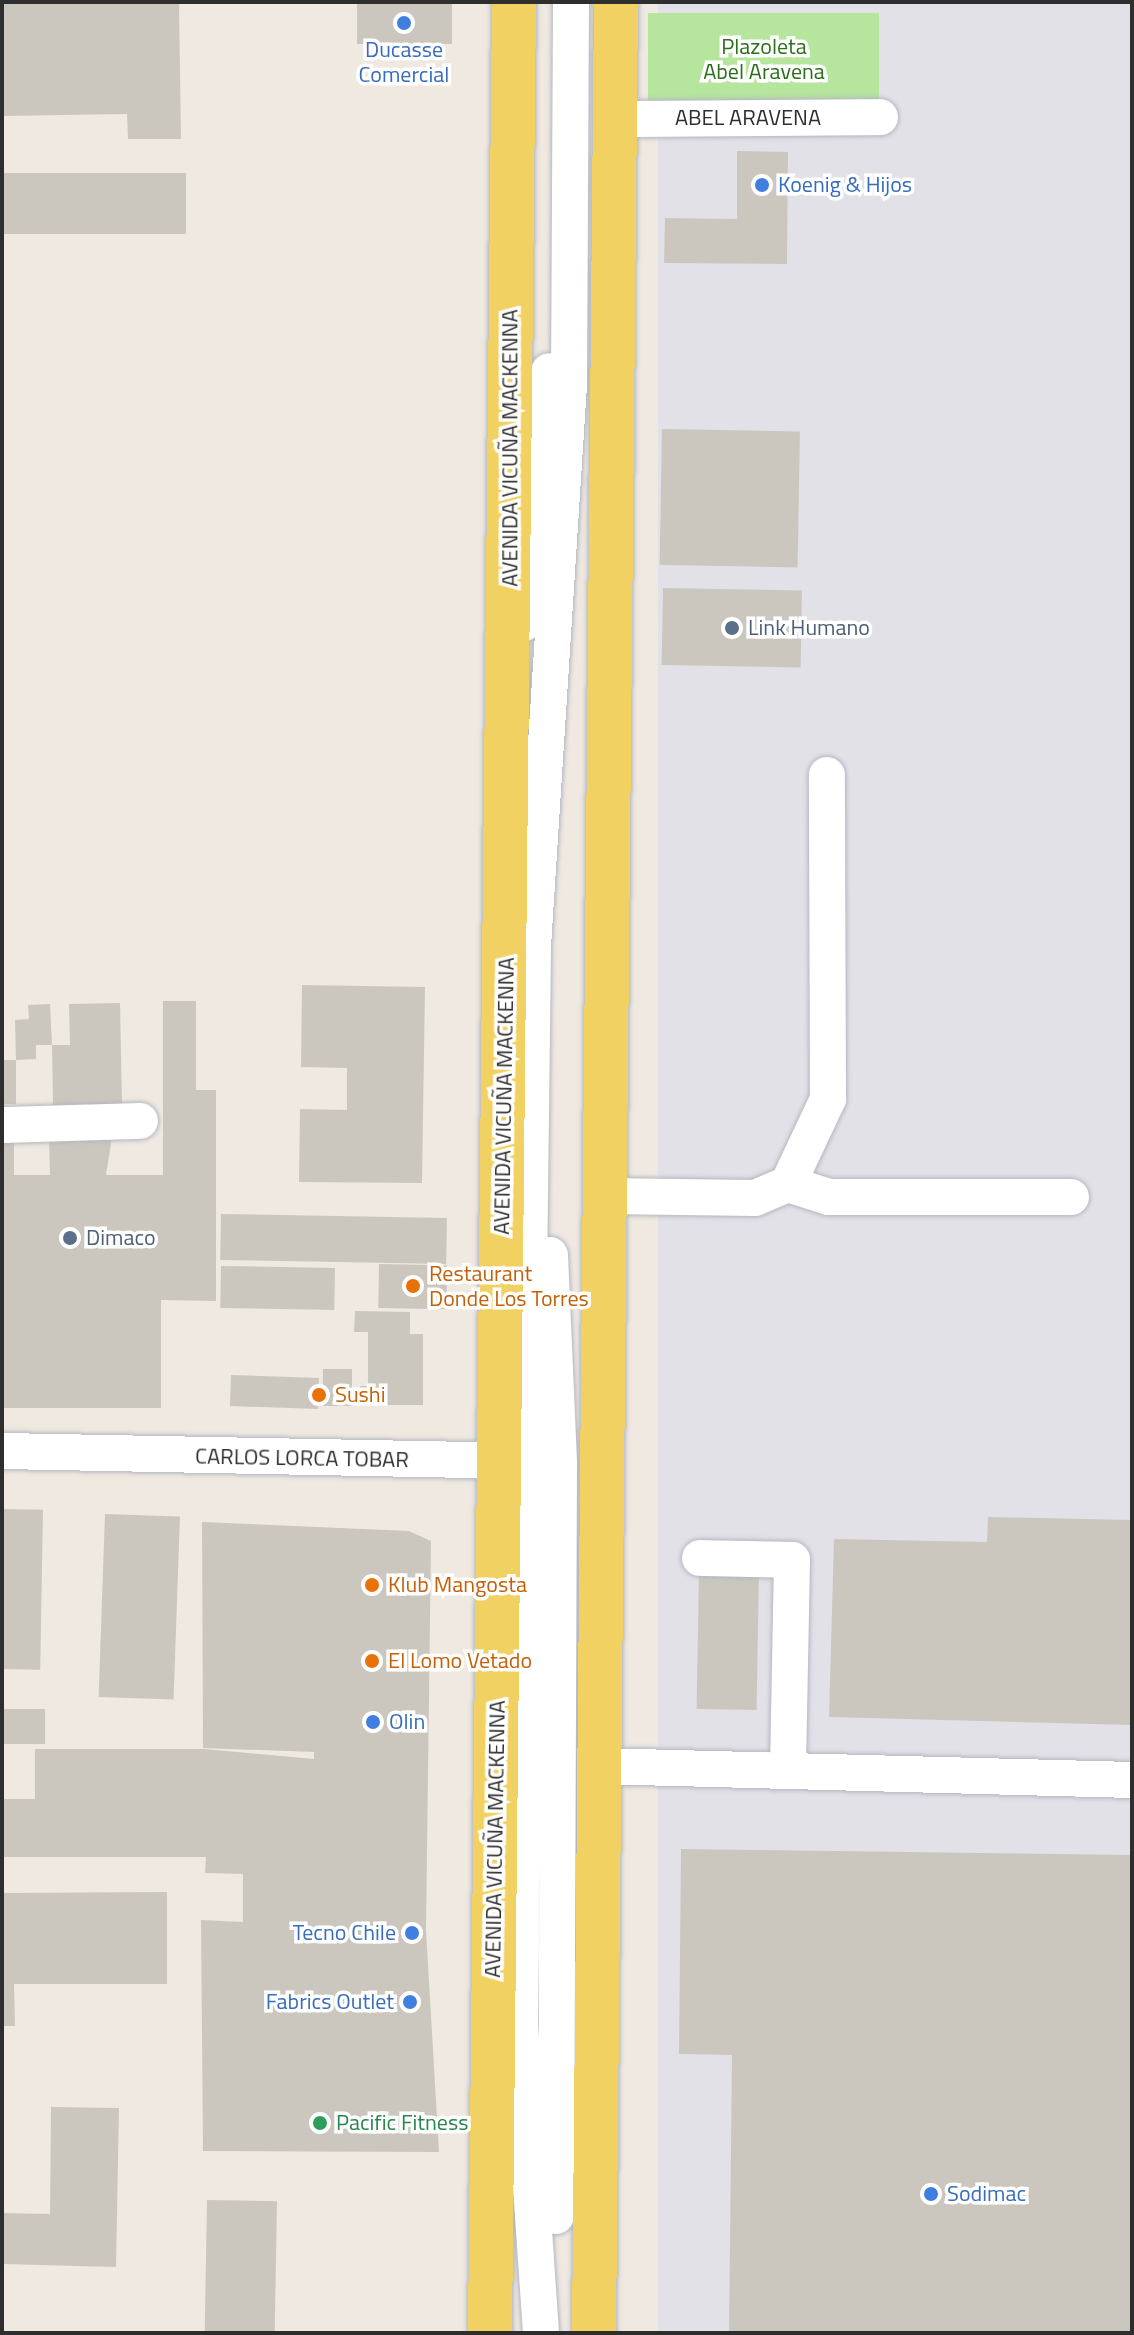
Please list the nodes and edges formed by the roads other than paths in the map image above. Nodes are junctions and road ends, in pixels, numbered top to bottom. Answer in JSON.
{"nodes":[{"id":1,"x":514,"y":2,"type":"edge"},
{"id":2,"x":571,"y":2,"type":"edge"},
{"id":3,"x":590,"y":2,"type":"edge"},
{"id":4,"x":616,"y":2,"type":"edge"},
{"id":5,"x":880,"y":117,"type":"dead end"},
{"id":6,"x":617,"y":119,"type":"junction"},
{"id":7,"x":569,"y":251,"type":"junction"},
{"id":8,"x":508,"y":723,"type":"junction"},
{"id":9,"x":827,"y":775,"type":"dead end"},
{"id":10,"x":140,"y":1121,"type":"dead end"},
{"id":11,"x":2,"y":1125,"type":"edge"},
{"id":12,"x":788,"y":1184,"type":"junction"},
{"id":13,"x":603,"y":1196,"type":"junction"},
{"id":14,"x":1071,"y":1197,"type":"dead end"},
{"id":15,"x":2,"y":1451,"type":"edge"},
{"id":16,"x":546,"y":1462,"type":"junction"},
{"id":17,"x":700,"y":1558,"type":"dead end"},
{"id":18,"x":598,"y":1766,"type":"junction"},
{"id":19,"x":788,"y":1771,"type":"junction"},
{"id":20,"x":1132,"y":1780,"type":"edge"},
{"id":21,"x":490,"y":2333,"type":"edge"},
{"id":22,"x":541,"y":2333,"type":"edge"},
{"id":23,"x":562,"y":2333,"type":"edge"},
{"id":24,"x":594,"y":2333,"type":"edge"}],
"edges":[{"from":1,"to":8,"type":"main road","name":"AVENIDA VICUÑA MACKENNA"},
{"from":2,"to":7,"type":"street"},
{"from":3,"to":16,"type":"street"},
{"from":4,"to":6,"type":"main road","name":"AVENIDA VICUÑA MACKENNA"},
{"from":5,"to":6,"type":"street","name":"ABEL ARAVENA"},
{"from":6,"to":13,"type":"main road","name":"AVENIDA VICUÑA MACKENNA"},
{"from":7,"to":8,"type":"street"},
{"from":7,"to":16,"type":"street"},
{"from":8,"to":16,"type":"main road","name":"AVENIDA VICUÑA MACKENNA"},
{"from":9,"to":12,"type":"street"},
{"from":10,"to":11,"type":"street"},
{"from":12,"to":13,"type":"street"},
{"from":12,"to":14,"type":"street"},
{"from":13,"to":16,"type":"main road","name":"AVENIDA VICUÑA MACKENNA"},
{"from":15,"to":16,"type":"street","name":"CARLOS LORCA TOBAR"},
{"from":16,"to":18,"type":"main road","name":"AVENIDA VICUÑA MACKENNA"},
{"from":16,"to":21,"type":"main road","name":"AVENIDA VICUÑA MACKENNA"},
{"from":16,"to":22,"type":"street"},
{"from":16,"to":23,"type":"street"},
{"from":17,"to":19,"type":"street"},
{"from":18,"to":19,"type":"street"},
{"from":18,"to":24,"type":"main road","name":"AVENIDA VICUÑA MACKENNA"},
{"from":19,"to":20,"type":"street"}]}
